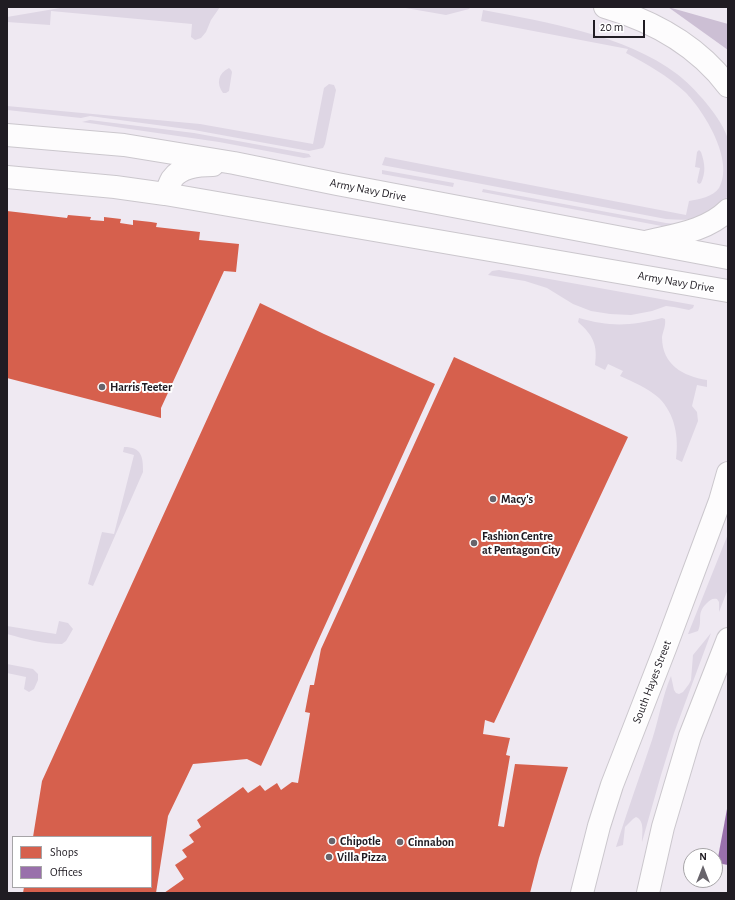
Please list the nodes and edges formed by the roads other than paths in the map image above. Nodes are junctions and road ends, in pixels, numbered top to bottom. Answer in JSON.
{"nodes":[{"id":1,"x":605,"y":7,"type":"edge"},
{"id":2,"x":728,"y":86,"type":"edge"},
{"id":3,"x":7,"y":135,"type":"edge"},
{"id":4,"x":234,"y":163,"type":"junction"},
{"id":5,"x":7,"y":177,"type":"edge"},
{"id":6,"x":165,"y":194,"type":"junction"},
{"id":7,"x":728,"y":210,"type":"edge"},
{"id":8,"x":646,"y":242,"type":"junction"},
{"id":9,"x":728,"y":258,"type":"edge"},
{"id":10,"x":728,"y":291,"type":"edge"},
{"id":11,"x":728,"y":473,"type":"edge"},
{"id":12,"x":728,"y":639,"type":"edge"},
{"id":13,"x":582,"y":893,"type":"edge"},
{"id":14,"x":648,"y":893,"type":"edge"}],
"edges":[{"from":1,"to":2,"type":"main road"},
{"from":3,"to":4,"type":"main road","name":"Army Navy Drive"},
{"from":4,"to":6,"type":"main road"},
{"from":4,"to":8,"type":"main road","name":"Army Navy Drive"},
{"from":5,"to":6,"type":"main road","name":"Army Navy Drive"},
{"from":6,"to":10,"type":"main road","name":"Army Navy Drive"},
{"from":7,"to":8,"type":"main road"},
{"from":8,"to":9,"type":"main road","name":"Army Navy Drive"},
{"from":11,"to":13,"type":"main road","name":"South Hayes Street"},
{"from":12,"to":14,"type":"main road"}]}
